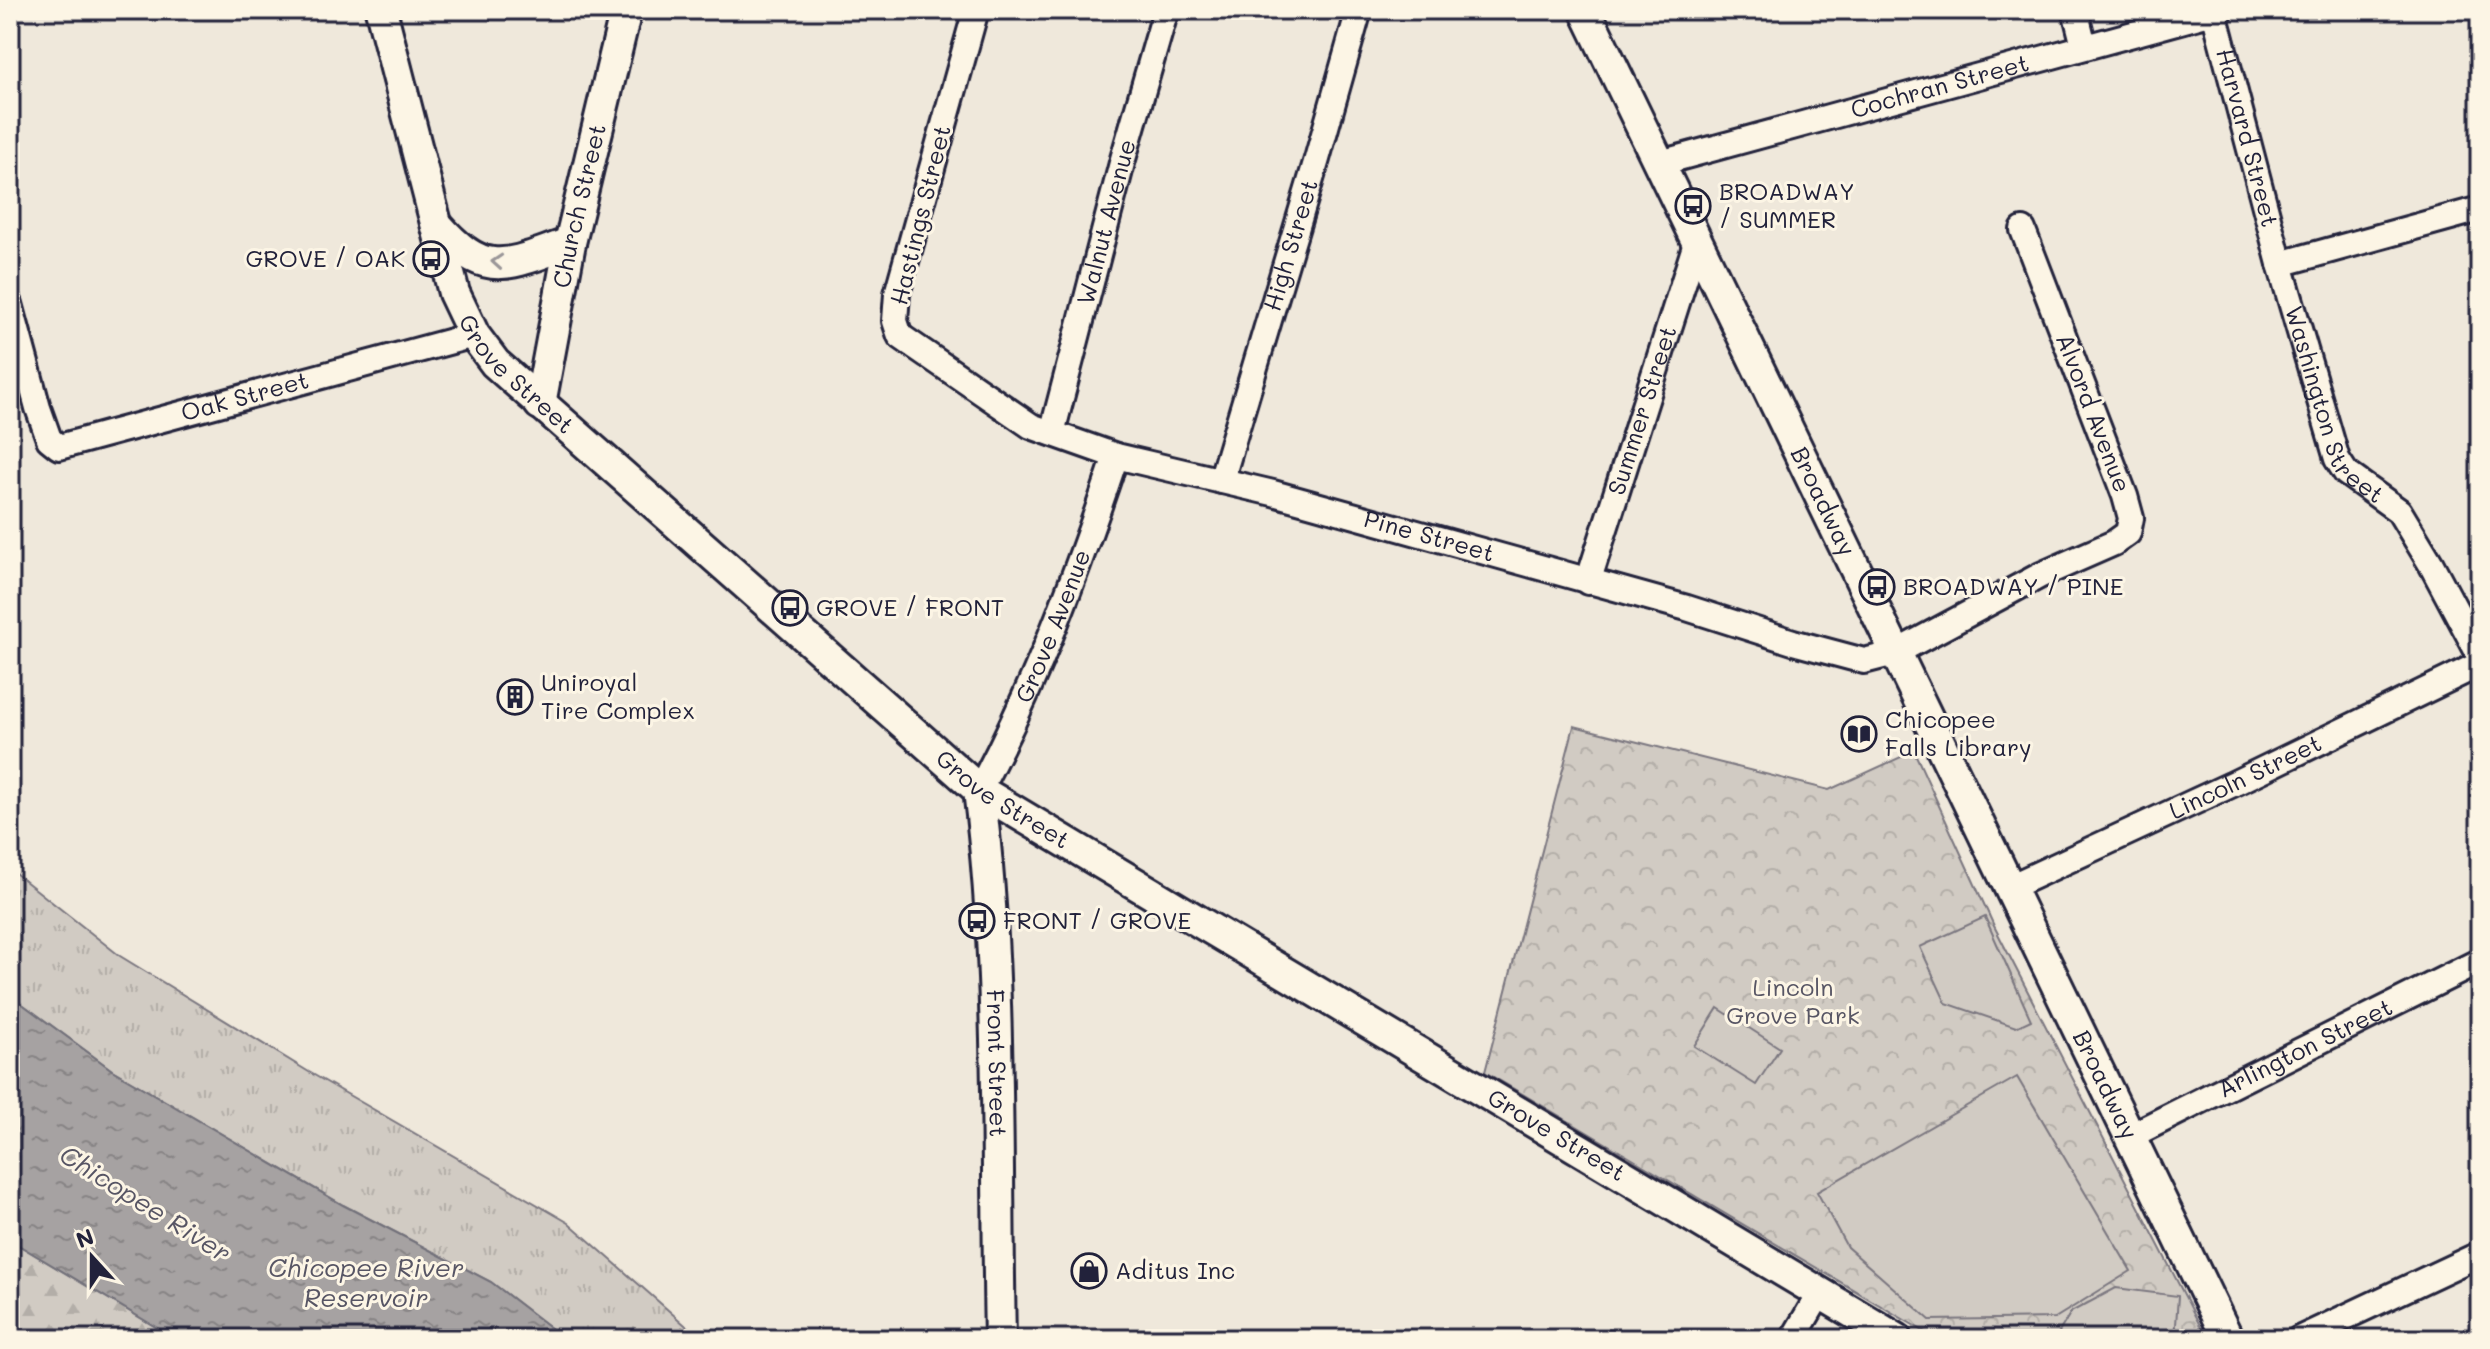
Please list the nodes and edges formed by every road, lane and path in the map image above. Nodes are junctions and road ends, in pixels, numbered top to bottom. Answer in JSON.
{"nodes":[{"id":1,"x":381,"y":10,"type":"edge"},
{"id":2,"x":626,"y":10,"type":"edge"},
{"id":3,"x":976,"y":10,"type":"edge"},
{"id":4,"x":1166,"y":10,"type":"edge"},
{"id":5,"x":1359,"y":10,"type":"edge"},
{"id":6,"x":1585,"y":10,"type":"edge"},
{"id":7,"x":2075,"y":10,"type":"edge"},
{"id":8,"x":2218,"y":11,"type":"edge"},
{"id":9,"x":2084,"y":46,"type":"junction"},
{"id":10,"x":1660,"y":163,"type":"junction"},
{"id":11,"x":2480,"y":209,"type":"edge"},
{"id":12,"x":435,"y":223,"type":"junction"},
{"id":13,"x":2023,"y":230,"type":"dead end"},
{"id":14,"x":1697,"y":240,"type":"junction"},
{"id":15,"x":570,"y":243,"type":"junction"},
{"id":16,"x":2280,"y":264,"type":"junction"},
{"id":17,"x":10,"y":304,"type":"edge"},
{"id":18,"x":474,"y":335,"type":"junction"},
{"id":19,"x":972,"y":386,"type":"joint"},
{"id":20,"x":540,"y":404,"type":"junction"},
{"id":21,"x":1052,"y":433,"type":"junction"},
{"id":22,"x":1116,"y":456,"type":"junction"},
{"id":23,"x":1221,"y":481,"type":"junction"},
{"id":24,"x":1588,"y":582,"type":"junction"},
{"id":25,"x":1895,"y":653,"type":"junction"},
{"id":26,"x":2480,"y":656,"type":"edge"},
{"id":27,"x":2480,"y":664,"type":"edge"},
{"id":28,"x":979,"y":790,"type":"junction"},
{"id":29,"x":2008,"y":888,"type":"junction"},
{"id":30,"x":2480,"y":961,"type":"edge"},
{"id":31,"x":2130,"y":1136,"type":"junction"},
{"id":32,"x":2480,"y":1254,"type":"edge"},
{"id":33,"x":1820,"y":1293,"type":"junction"},
{"id":34,"x":1000,"y":1339,"type":"edge"},
{"id":35,"x":1793,"y":1339,"type":"edge"},
{"id":36,"x":1897,"y":1339,"type":"edge"},
{"id":37,"x":2228,"y":1339,"type":"edge"},
{"id":38,"x":2299,"y":1339,"type":"edge"}],
"edges":[{"from":1,"to":12,"type":"main road","name":"Grove Street"},
{"from":2,"to":15,"type":"main road","name":"Church Street"},
{"from":3,"to":19,"type":"street","name":"Hastings Street"},
{"from":4,"to":21,"type":"street","name":"Walnut Avenue"},
{"from":5,"to":23,"type":"street","name":"High Street"},
{"from":6,"to":10,"type":"main road","name":"Broadway"},
{"from":7,"to":9,"type":"street"},
{"from":8,"to":9,"type":"street","name":"Cochran Street"},
{"from":8,"to":16,"type":"street","name":"Harvard Street"},
{"from":9,"to":10,"type":"street","name":"Cochran Street"},
{"from":10,"to":14,"type":"main road","name":"Broadway"},
{"from":11,"to":16,"type":"street"},
{"from":15,"to":12,"type":"main road","one_way":true},
{"from":12,"to":18,"type":"main road","name":"Grove Street"},
{"from":13,"to":25,"type":"street","name":"Alvord Avenue"},
{"from":14,"to":24,"type":"street","name":"Summer Street"},
{"from":14,"to":25,"type":"main road","name":"Broadway"},
{"from":15,"to":20,"type":"main road","name":"Church Street"},
{"from":16,"to":26,"type":"street","name":"Washington Street"},
{"from":17,"to":18,"type":"street","name":"Oak Street"},
{"from":18,"to":20,"type":"main road","name":"Grove Street"},
{"from":19,"to":21,"type":"street","name":"Pine Street"},
{"from":20,"to":28,"type":"main road","name":"Grove Street"},
{"from":21,"to":22,"type":"street","name":"Pine Street"},
{"from":22,"to":23,"type":"street","name":"Pine Street"},
{"from":22,"to":28,"type":"street","name":"Grove Avenue"},
{"from":23,"to":24,"type":"street","name":"Pine Street"},
{"from":24,"to":25,"type":"street","name":"Pine Street"},
{"from":25,"to":29,"type":"main road","name":"Broadway"},
{"from":27,"to":29,"type":"street","name":"Lincoln Street"},
{"from":28,"to":33,"type":"main road","name":"Grove Street"},
{"from":28,"to":34,"type":"main road","name":"Front Street"},
{"from":29,"to":31,"type":"main road","name":"Broadway"},
{"from":30,"to":31,"type":"street","name":"Arlington Street"},
{"from":31,"to":37,"type":"main road","name":"Broadway"},
{"from":32,"to":38,"type":"street"},
{"from":33,"to":35,"type":"street"},
{"from":33,"to":36,"type":"main road","name":"Grove Street"}]}
